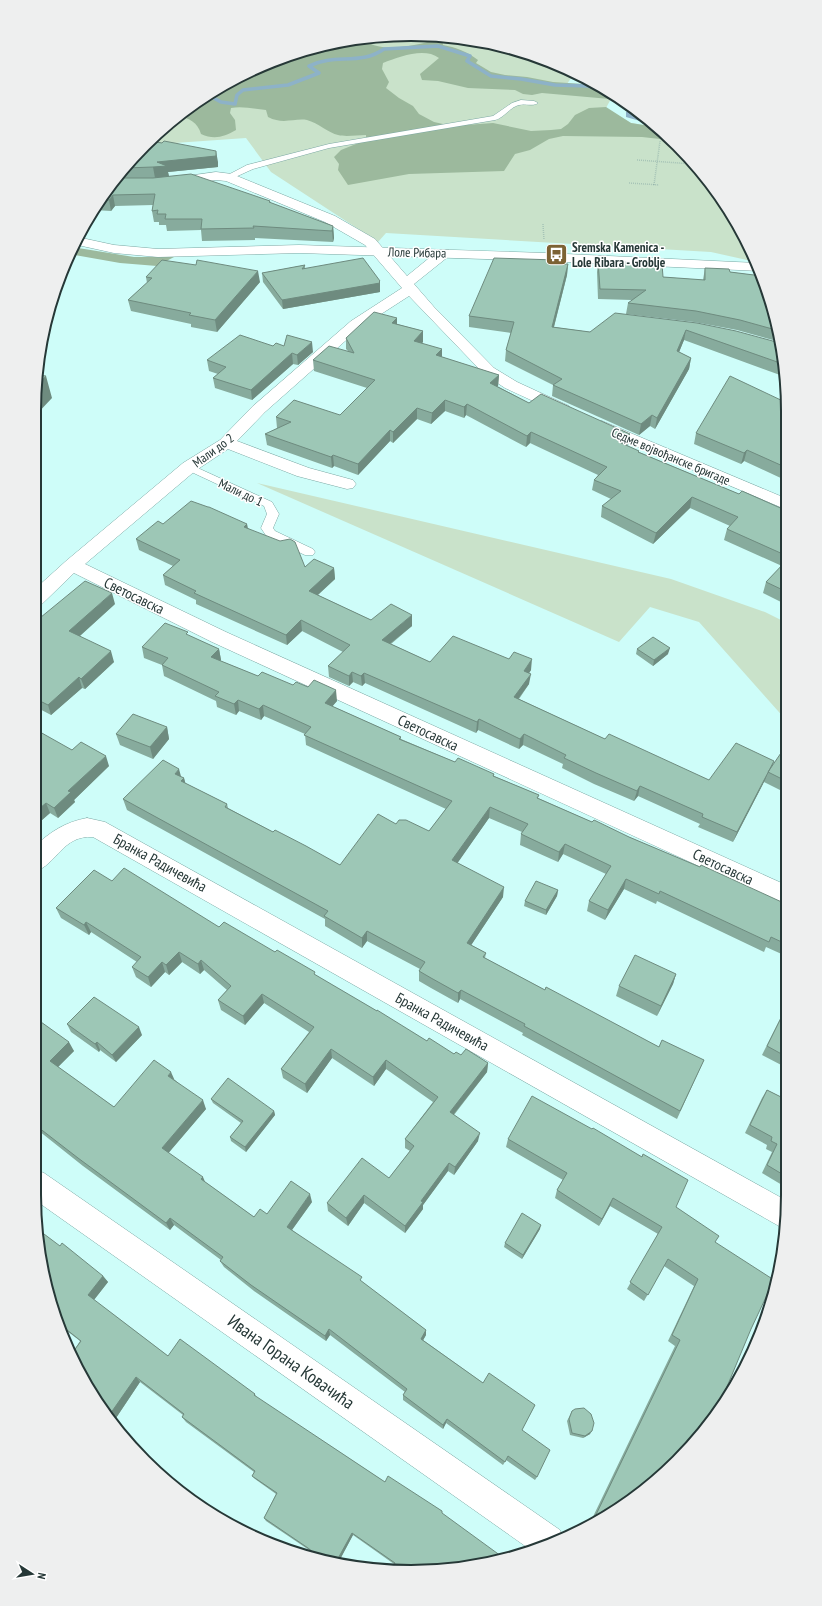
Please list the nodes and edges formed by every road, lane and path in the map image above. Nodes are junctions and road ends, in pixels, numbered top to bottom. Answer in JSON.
{"nodes":[{"id":1,"x":534,"y":103,"type":"dead end"},
{"id":2,"x":660,"y":141,"type":"dead end"},
{"id":3,"x":637,"y":160,"type":"dead end"},
{"id":4,"x":657,"y":161,"type":"junction"},
{"id":5,"x":686,"y":163,"type":"edge"},
{"id":6,"x":228,"y":177,"type":"junction"},
{"id":7,"x":161,"y":183,"type":"edge"},
{"id":8,"x":629,"y":183,"type":"dead end"},
{"id":9,"x":654,"y":185,"type":"junction"},
{"id":10,"x":659,"y":185,"type":"dead end"},
{"id":11,"x":81,"y":243,"type":"edge"},
{"id":12,"x":380,"y":252,"type":"junction"},
{"id":13,"x":444,"y":253,"type":"junction"},
{"id":14,"x":751,"y":266,"type":"edge"},
{"id":15,"x":409,"y":286,"type":"junction"},
{"id":16,"x":226,"y":443,"type":"junction"},
{"id":17,"x":189,"y":467,"type":"junction"},
{"id":18,"x":347,"y":484,"type":"dead end"},
{"id":19,"x":781,"y":502,"type":"edge"},
{"id":20,"x":309,"y":552,"type":"dead end"},
{"id":21,"x":72,"y":565,"type":"junction"},
{"id":22,"x":41,"y":593,"type":"edge"},
{"id":23,"x":41,"y":856,"type":"edge"},
{"id":24,"x":781,"y":894,"type":"edge"},
{"id":25,"x":41,"y":1188,"type":"edge"},
{"id":26,"x":780,"y":1212,"type":"edge"},
{"id":27,"x":545,"y":1540,"type":"edge"}],
"edges":[{"from":1,"to":6,"type":"lane"},
{"from":2,"to":4,"type":"path"},
{"from":3,"to":4,"type":"path"},
{"from":4,"to":5,"type":"path"},
{"from":4,"to":9,"type":"path"},
{"from":6,"to":7,"type":"street"},
{"from":6,"to":12,"type":"street","name":"Седме војвођанске бригаде"},
{"from":8,"to":9,"type":"path"},
{"from":9,"to":10,"type":"path"},
{"from":11,"to":12,"type":"street","name":"Лоле Рибара"},
{"from":12,"to":13,"type":"street","name":"Лоле Рибара"},
{"from":12,"to":15,"type":"street","name":"Седме војвођанске бригаде"},
{"from":13,"to":14,"type":"street","name":"Лоле Рибара"},
{"from":13,"to":15,"type":"street","name":"Мали до 2"},
{"from":15,"to":16,"type":"street","name":"Мали до 2"},
{"from":15,"to":19,"type":"street","name":"Седме војвођанске бригаде"},
{"from":16,"to":17,"type":"street","name":"Мали до 2"},
{"from":16,"to":18,"type":"street"},
{"from":17,"to":20,"type":"lane","name":"Мали до 1"},
{"from":17,"to":21,"type":"street","name":"Мали до 2"},
{"from":21,"to":22,"type":"street","name":"Мали до 2"},
{"from":21,"to":24,"type":"street","name":"Светосавска"},
{"from":23,"to":26,"type":"street","name":"Бранка Радичевића"},
{"from":25,"to":27,"type":"street","name":"Ивана Горана Ковачића"}]}
